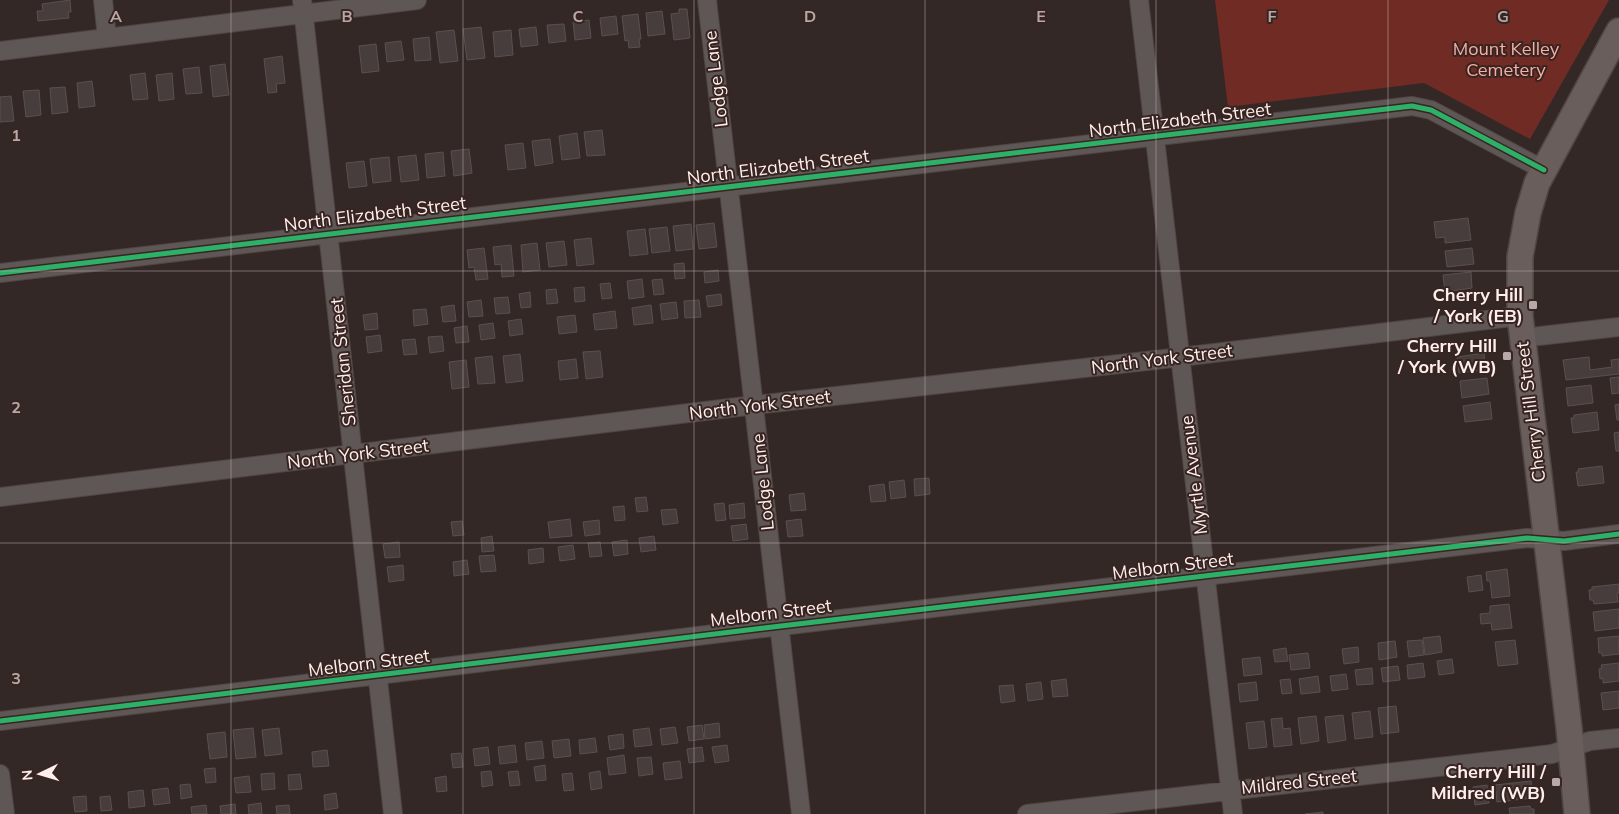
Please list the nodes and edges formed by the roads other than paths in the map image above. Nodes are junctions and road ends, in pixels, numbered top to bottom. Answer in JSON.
{"nodes":[{"id":1,"x":103,"y":0,"type":"edge"},
{"id":2,"x":417,"y":0,"type":"edge"},
{"id":3,"x":707,"y":0,"type":"edge"},
{"id":4,"x":1139,"y":0,"type":"edge"},
{"id":5,"x":303,"y":7,"type":"edge"},
{"id":6,"x":1619,"y":31,"type":"edge"},
{"id":7,"x":107,"y":38,"type":"junction"},
{"id":8,"x":0,"y":51,"type":"edge"},
{"id":9,"x":1155,"y":136,"type":"junction"},
{"id":10,"x":1544,"y":170,"type":"junction"},
{"id":11,"x":729,"y":187,"type":"junction"},
{"id":12,"x":329,"y":234,"type":"junction"},
{"id":13,"x":0,"y":273,"type":"edge"},
{"id":14,"x":1521,"y":327,"type":"junction"},
{"id":15,"x":1619,"y":327,"type":"edge"},
{"id":16,"x":1180,"y":357,"type":"junction"},
{"id":17,"x":754,"y":405,"type":"junction"},
{"id":18,"x":353,"y":455,"type":"junction"},
{"id":19,"x":0,"y":497,"type":"edge"},
{"id":20,"x":1619,"y":534,"type":"edge"},
{"id":21,"x":1546,"y":540,"type":"junction"},
{"id":22,"x":1205,"y":576,"type":"junction"},
{"id":23,"x":779,"y":626,"type":"junction"},
{"id":24,"x":378,"y":676,"type":"junction"},
{"id":25,"x":0,"y":721,"type":"edge"},
{"id":26,"x":1619,"y":738,"type":"edge"},
{"id":27,"x":1570,"y":748,"type":"junction"},
{"id":28,"x":0,"y":774,"type":"edge"},
{"id":29,"x":1230,"y":790,"type":"junction"},
{"id":30,"x":5,"y":814,"type":"edge"},
{"id":31,"x":393,"y":814,"type":"edge"},
{"id":32,"x":801,"y":814,"type":"edge"},
{"id":33,"x":1028,"y":814,"type":"edge"},
{"id":34,"x":1233,"y":814,"type":"edge"},
{"id":35,"x":1577,"y":814,"type":"edge"}],
"edges":[{"from":1,"to":7,"type":"street"},
{"from":2,"to":5,"type":"street"},
{"from":3,"to":11,"type":"street","name":"Lodge Lane"},
{"from":4,"to":9,"type":"street","name":"Myrtle Avenue"},
{"from":5,"to":7,"type":"street"},
{"from":5,"to":12,"type":"street","name":"Sheridan Street"},
{"from":6,"to":10,"type":"street","name":"Cherry Hill Street"},
{"from":7,"to":8,"type":"street"},
{"from":9,"to":10,"type":"street","name":"North Elizabeth Street"},
{"from":9,"to":11,"type":"street","name":"North Elizabeth Street"},
{"from":9,"to":16,"type":"street","name":"Myrtle Avenue"},
{"from":10,"to":14,"type":"street","name":"Cherry Hill Street"},
{"from":11,"to":12,"type":"street","name":"North Elizabeth Street"},
{"from":11,"to":17,"type":"street","name":"Lodge Lane"},
{"from":12,"to":13,"type":"street","name":"North Elizabeth Street"},
{"from":12,"to":18,"type":"street","name":"Sheridan Street"},
{"from":14,"to":15,"type":"street","name":"North York Street"},
{"from":14,"to":16,"type":"street","name":"North York Street"},
{"from":14,"to":21,"type":"street","name":"Cherry Hill Street"},
{"from":16,"to":17,"type":"street","name":"North York Street"},
{"from":16,"to":22,"type":"street","name":"Myrtle Avenue"},
{"from":17,"to":18,"type":"street","name":"North York Street"},
{"from":17,"to":23,"type":"street","name":"Lodge Lane"},
{"from":18,"to":19,"type":"street","name":"North York Street"},
{"from":18,"to":24,"type":"street","name":"Sheridan Street"},
{"from":20,"to":21,"type":"street","name":"Melborn Street"},
{"from":21,"to":22,"type":"street","name":"Melborn Street"},
{"from":21,"to":27,"type":"street","name":"Cherry Hill Street"},
{"from":22,"to":23,"type":"street","name":"Melborn Street"},
{"from":22,"to":29,"type":"street","name":"Myrtle Avenue"},
{"from":23,"to":24,"type":"street","name":"Melborn Street"},
{"from":23,"to":32,"type":"street","name":"Lodge Lane"},
{"from":24,"to":25,"type":"street","name":"Melborn Street"},
{"from":24,"to":31,"type":"street","name":"Sheridan Street"},
{"from":26,"to":27,"type":"street","name":"Mildred Street"},
{"from":27,"to":29,"type":"street","name":"Mildred Street"},
{"from":27,"to":35,"type":"street","name":"Cherry Hill Street"},
{"from":28,"to":30,"type":"street"},
{"from":29,"to":33,"type":"street","name":"Mildred Street"},
{"from":29,"to":34,"type":"street","name":"Myrtle Avenue"}]}
